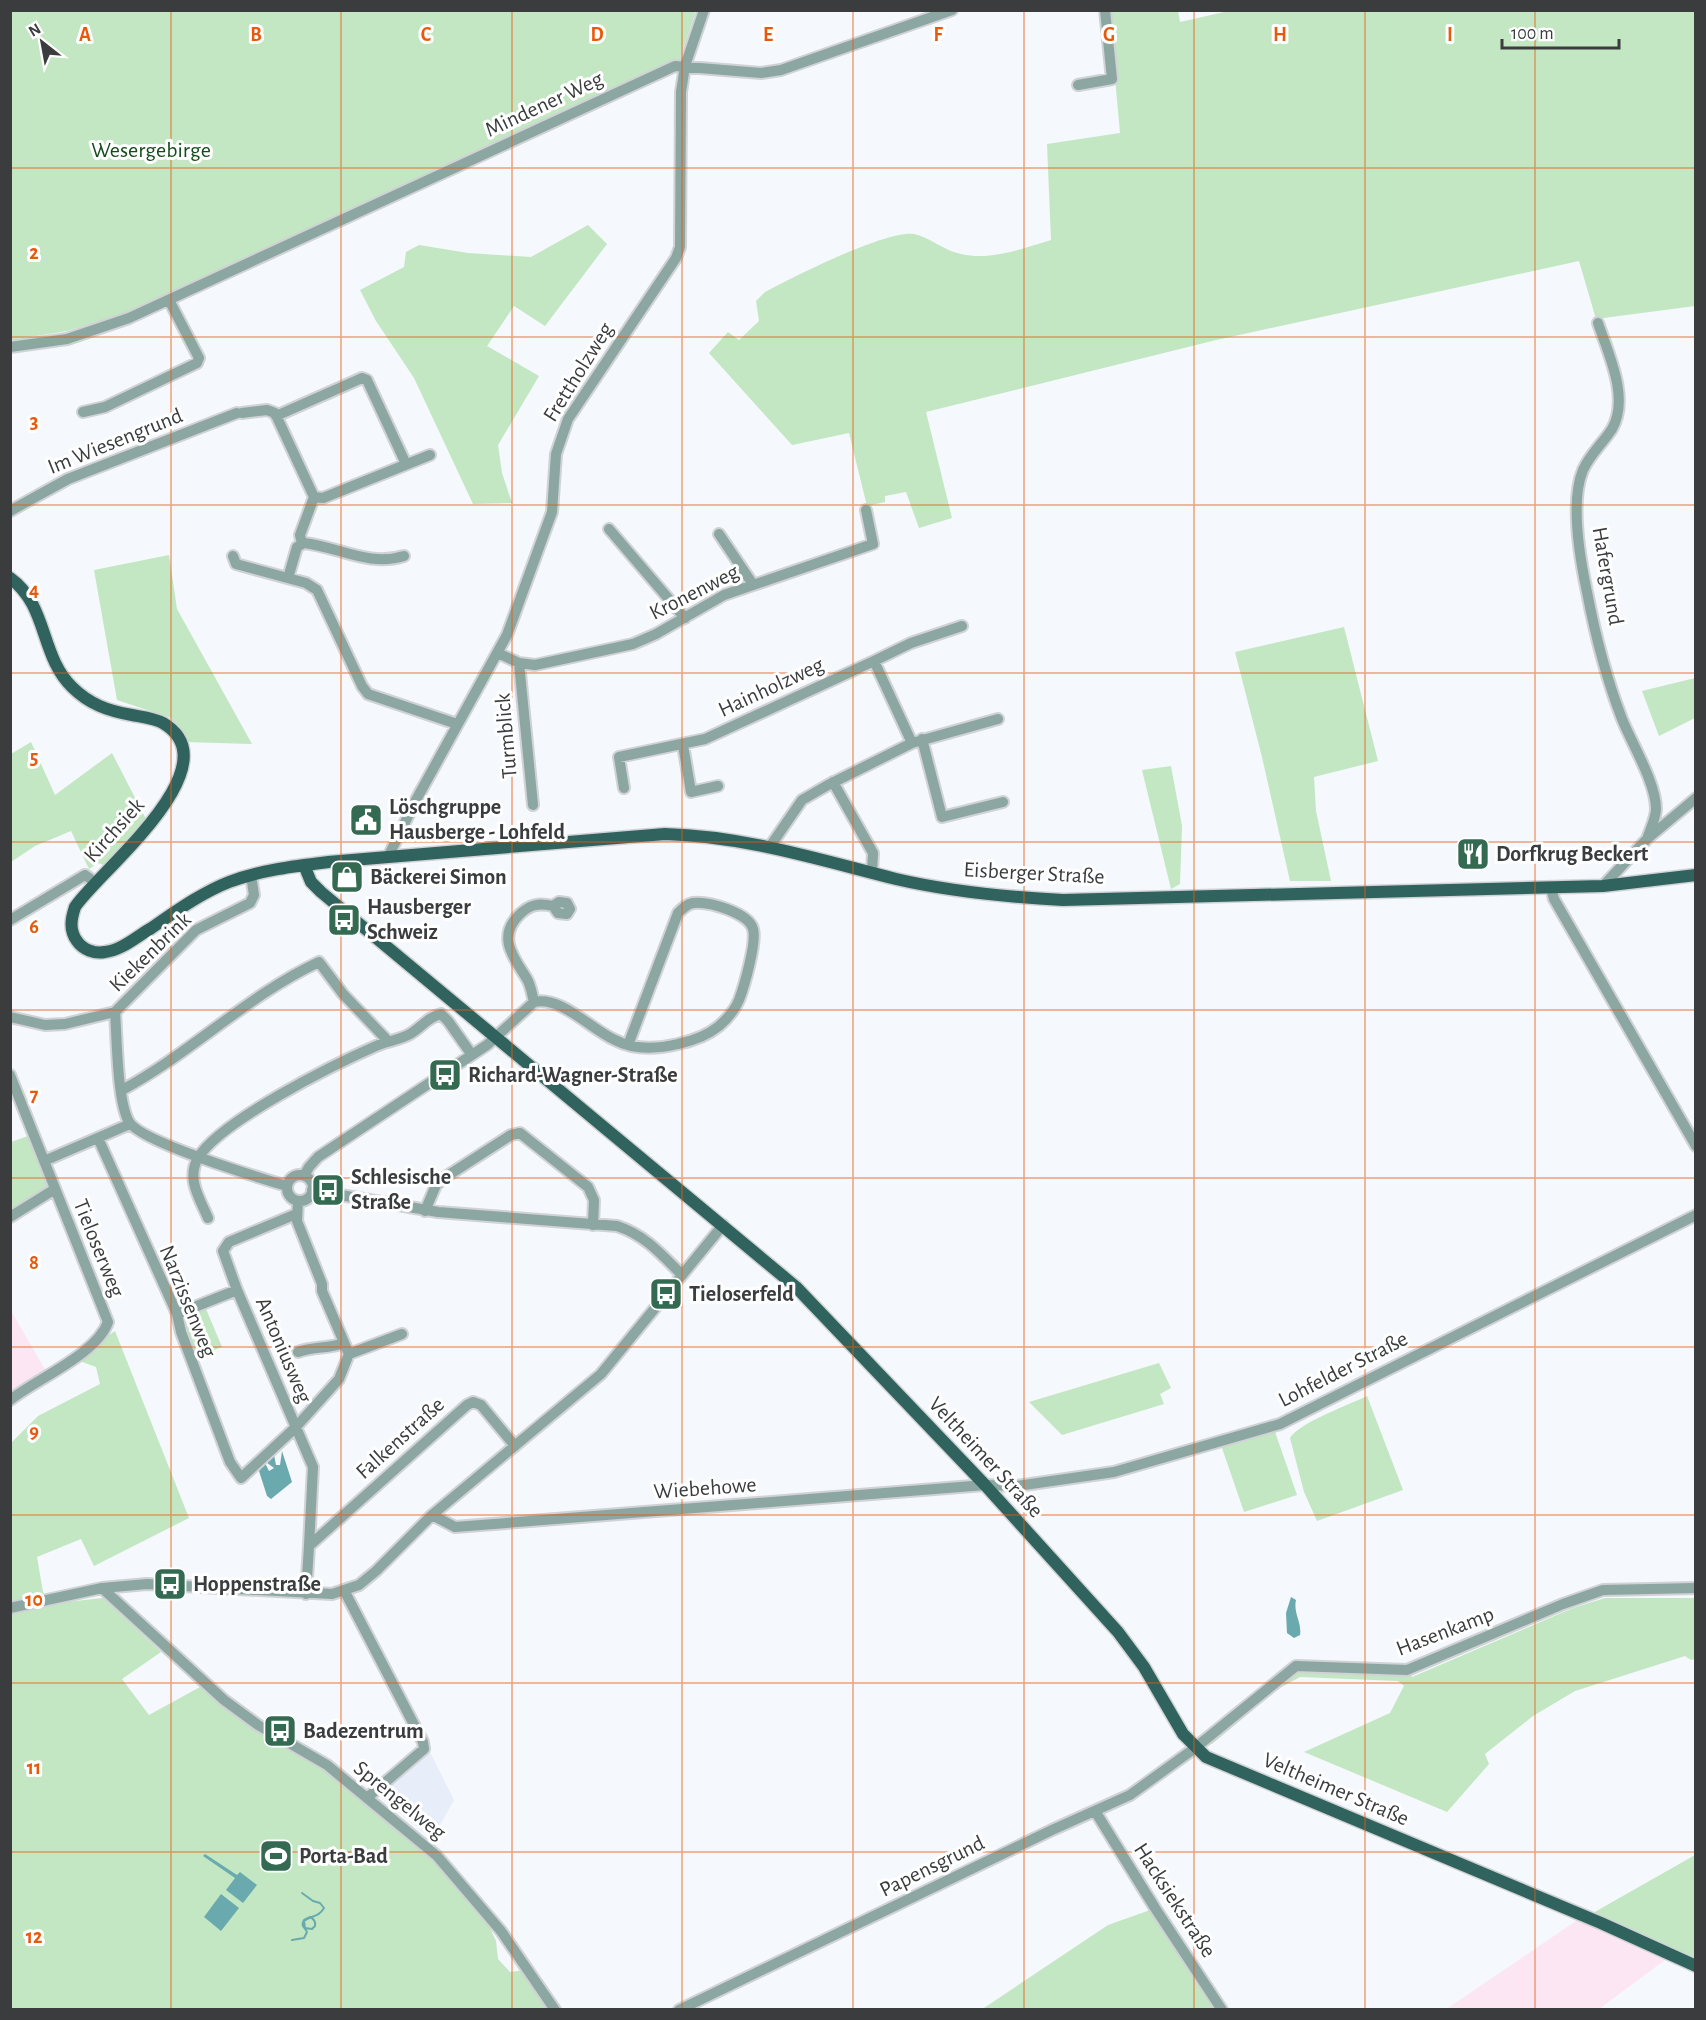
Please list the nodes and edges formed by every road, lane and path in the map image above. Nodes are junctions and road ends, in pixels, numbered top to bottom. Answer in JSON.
{"nodes":[{"id":1,"x":704,"y":10,"type":"edge"},
{"id":2,"x":952,"y":10,"type":"edge"},
{"id":3,"x":1105,"y":10,"type":"edge"},
{"id":4,"x":685,"y":66,"type":"junction"},
{"id":5,"x":1078,"y":85,"type":"dead end"},
{"id":6,"x":169,"y":300,"type":"junction"},
{"id":7,"x":1598,"y":323,"type":"dead end"},
{"id":8,"x":10,"y":347,"type":"edge"},
{"id":9,"x":83,"y":412,"type":"dead end"},
{"id":10,"x":276,"y":416,"type":"junction"},
{"id":11,"x":430,"y":455,"type":"dead end"},
{"id":12,"x":406,"y":464,"type":"junction"},
{"id":13,"x":314,"y":497,"type":"junction"},
{"id":14,"x":866,"y":510,"type":"dead end"},
{"id":15,"x":10,"y":511,"type":"edge"},
{"id":16,"x":609,"y":529,"type":"dead end"},
{"id":17,"x":719,"y":534,"type":"dead end"},
{"id":18,"x":302,"y":544,"type":"junction"},
{"id":19,"x":233,"y":556,"type":"dead end"},
{"id":20,"x":404,"y":556,"type":"dead end"},
{"id":21,"x":10,"y":578,"type":"edge"},
{"id":22,"x":288,"y":579,"type":"junction"},
{"id":23,"x":752,"y":583,"type":"junction"},
{"id":24,"x":685,"y":618,"type":"junction"},
{"id":25,"x":962,"y":626,"type":"dead end"},
{"id":26,"x":498,"y":652,"type":"junction"},
{"id":27,"x":874,"y":661,"type":"junction"},
{"id":28,"x":519,"y":663,"type":"junction"},
{"id":29,"x":998,"y":719,"type":"dead end"},
{"id":30,"x":458,"y":724,"type":"junction"},
{"id":31,"x":917,"y":741,"type":"junction"},
{"id":32,"x":683,"y":745,"type":"junction"},
{"id":33,"x":833,"y":782,"type":"junction"},
{"id":34,"x":718,"y":786,"type":"dead end"},
{"id":35,"x":624,"y":788,"type":"dead end"},
{"id":36,"x":1695,"y":798,"type":"edge"},
{"id":37,"x":1003,"y":802,"type":"dead end"},
{"id":38,"x":533,"y":806,"type":"dead end"},
{"id":39,"x":1647,"y":839,"type":"junction"},
{"id":40,"x":769,"y":848,"type":"junction"},
{"id":41,"x":388,"y":857,"type":"junction"},
{"id":42,"x":304,"y":865,"type":"junction"},
{"id":43,"x":873,"y":872,"type":"junction"},
{"id":44,"x":251,"y":875,"type":"junction"},
{"id":45,"x":1695,"y":875,"type":"edge"},
{"id":46,"x":96,"y":883,"type":"junction"},
{"id":47,"x":1603,"y":886,"type":"junction"},
{"id":48,"x":1551,"y":888,"type":"junction"},
{"id":49,"x":553,"y":906,"type":"dead end"},
{"id":50,"x":10,"y":920,"type":"edge"},
{"id":51,"x":534,"y":1002,"type":"junction"},
{"id":52,"x":115,"y":1012,"type":"junction"},
{"id":53,"x":10,"y":1017,"type":"edge"},
{"id":54,"x":496,"y":1037,"type":"junction"},
{"id":55,"x":388,"y":1041,"type":"junction"},
{"id":56,"x":628,"y":1045,"type":"junction"},
{"id":57,"x":472,"y":1055,"type":"junction"},
{"id":58,"x":10,"y":1075,"type":"edge"},
{"id":59,"x":122,"y":1090,"type":"junction"},
{"id":60,"x":130,"y":1124,"type":"junction"},
{"id":61,"x":98,"y":1138,"type":"junction"},
{"id":62,"x":1695,"y":1146,"type":"edge"},
{"id":63,"x":199,"y":1157,"type":"junction"},
{"id":64,"x":44,"y":1161,"type":"junction"},
{"id":65,"x":304,"y":1176,"type":"junction"},
{"id":66,"x":287,"y":1186,"type":"junction"},
{"id":67,"x":55,"y":1189,"type":"junction"},
{"id":68,"x":312,"y":1190,"type":"junction"},
{"id":69,"x":298,"y":1201,"type":"junction"},
{"id":70,"x":425,"y":1211,"type":"junction"},
{"id":71,"x":296,"y":1214,"type":"junction"},
{"id":72,"x":1695,"y":1215,"type":"edge"},
{"id":73,"x":10,"y":1217,"type":"edge"},
{"id":74,"x":208,"y":1218,"type":"dead end"},
{"id":75,"x":593,"y":1225,"type":"junction"},
{"id":76,"x":723,"y":1225,"type":"junction"},
{"id":77,"x":681,"y":1274,"type":"junction"},
{"id":78,"x":237,"y":1290,"type":"junction"},
{"id":79,"x":177,"y":1314,"type":"junction"},
{"id":80,"x":402,"y":1334,"type":"dead end"},
{"id":81,"x":347,"y":1348,"type":"junction"},
{"id":82,"x":298,"y":1352,"type":"dead end"},
{"id":83,"x":10,"y":1400,"type":"edge"},
{"id":84,"x":296,"y":1427,"type":"junction"},
{"id":85,"x":515,"y":1446,"type":"junction"},
{"id":86,"x":985,"y":1485,"type":"junction"},
{"id":87,"x":432,"y":1515,"type":"junction"},
{"id":88,"x":309,"y":1546,"type":"junction"},
{"id":89,"x":102,"y":1588,"type":"junction"},
{"id":90,"x":1695,"y":1588,"type":"edge"},
{"id":91,"x":345,"y":1592,"type":"junction"},
{"id":92,"x":306,"y":1594,"type":"junction"},
{"id":93,"x":10,"y":1608,"type":"edge"},
{"id":94,"x":1195,"y":1748,"type":"junction"},
{"id":95,"x":368,"y":1797,"type":"junction"},
{"id":96,"x":1095,"y":1811,"type":"junction"},
{"id":97,"x":1695,"y":1966,"type":"edge"},
{"id":98,"x":555,"y":2010,"type":"edge"},
{"id":99,"x":679,"y":2010,"type":"edge"},
{"id":100,"x":1222,"y":2010,"type":"edge"}],
"edges":[{"from":1,"to":4,"type":"street","name":"Frettholzweg"},
{"from":2,"to":4,"type":"street","name":"Mindener Weg"},
{"from":3,"to":5,"type":"street"},
{"from":4,"to":6,"type":"street","name":"Mindener Weg"},
{"from":4,"to":26,"type":"street","name":"Frettholzweg"},
{"from":6,"to":8,"type":"street","name":"Mindener Weg"},
{"from":6,"to":9,"type":"street"},
{"from":7,"to":39,"type":"street","name":"Hafergrund"},
{"from":10,"to":12,"type":"street"},
{"from":10,"to":13,"type":"street"},
{"from":10,"to":15,"type":"street","name":"Im Wiesengrund"},
{"from":11,"to":12,"type":"street"},
{"from":12,"to":13,"type":"street"},
{"from":13,"to":18,"type":"street"},
{"from":14,"to":23,"type":"street","name":"Kronenweg"},
{"from":16,"to":24,"type":"street"},
{"from":17,"to":23,"type":"street"},
{"from":18,"to":20,"type":"street"},
{"from":18,"to":22,"type":"street"},
{"from":19,"to":22,"type":"street"},
{"from":21,"to":46,"type":"main road","name":"Kirchsiek"},
{"from":22,"to":30,"type":"street"},
{"from":23,"to":24,"type":"street","name":"Kronenweg"},
{"from":24,"to":28,"type":"street","name":"Kronenweg"},
{"from":25,"to":27,"type":"street","name":"Hainholzweg"},
{"from":26,"to":28,"type":"street","name":"Kronenweg"},
{"from":26,"to":30,"type":"street","name":"Frettholzweg"},
{"from":27,"to":31,"type":"street"},
{"from":27,"to":32,"type":"street","name":"Hainholzweg"},
{"from":28,"to":38,"type":"street","name":"Turmblick"},
{"from":29,"to":31,"type":"street"},
{"from":30,"to":41,"type":"street","name":"Frettholzweg"},
{"from":31,"to":33,"type":"street"},
{"from":31,"to":37,"type":"street"},
{"from":32,"to":34,"type":"street"},
{"from":32,"to":35,"type":"street","name":"Hainholzweg"},
{"from":33,"to":40,"type":"street"},
{"from":33,"to":43,"type":"street"},
{"from":36,"to":39,"type":"street"},
{"from":39,"to":47,"type":"street"},
{"from":40,"to":41,"type":"main road","name":"Eisberger Straße"},
{"from":40,"to":43,"type":"main road","name":"Eisberger Straße"},
{"from":41,"to":42,"type":"main road","name":"Eisberger Straße"},
{"from":42,"to":44,"type":"main road","name":"Kirchsiek"},
{"from":42,"to":54,"type":"main road","name":"Veltheimer Straße"},
{"from":43,"to":48,"type":"main road","name":"Eisberger Straße"},
{"from":44,"to":46,"type":"main road","name":"Kirchsiek"},
{"from":44,"to":52,"type":"street","name":"Kiekenbrink"},
{"from":45,"to":47,"type":"main road","name":"Eisberger Straße"},
{"from":46,"to":50,"type":"street"},
{"from":47,"to":48,"type":"main road","name":"Eisberger Straße"},
{"from":48,"to":62,"type":"street"},
{"from":49,"to":51,"type":"street"},
{"from":51,"to":54,"type":"street"},
{"from":51,"to":56,"type":"street"},
{"from":52,"to":53,"type":"street","name":"Kiekenbrink"},
{"from":52,"to":59,"type":"street"},
{"from":54,"to":57,"type":"street"},
{"from":54,"to":76,"type":"main road","name":"Veltheimer Straße"},
{"from":55,"to":57,"type":"street"},
{"from":55,"to":59,"type":"street"},
{"from":55,"to":63,"type":"street"},
{"from":56,"to":56,"type":"street"},
{"from":57,"to":65,"type":"street"},
{"from":58,"to":64,"type":"street","name":"Tieloserweg"},
{"from":59,"to":60,"type":"street"},
{"from":60,"to":61,"type":"street"},
{"from":60,"to":63,"type":"street"},
{"from":61,"to":64,"type":"street"},
{"from":61,"to":79,"type":"street","name":"Narzissenweg"},
{"from":63,"to":66,"type":"street"},
{"from":63,"to":74,"type":"street"},
{"from":64,"to":67,"type":"street","name":"Tieloserweg"},
{"from":65,"to":66,"type":"street"},
{"from":65,"to":68,"type":"street"},
{"from":66,"to":69,"type":"street"},
{"from":67,"to":73,"type":"street","name":"Tieloserweg"},
{"from":67,"to":83,"type":"street","name":"Tieloserweg"},
{"from":68,"to":69,"type":"street"},
{"from":68,"to":70,"type":"street"},
{"from":69,"to":71,"type":"street"},
{"from":70,"to":75,"type":"street"},
{"from":70,"to":75,"type":"street"},
{"from":71,"to":78,"type":"street","name":"Antoniusweg"},
{"from":71,"to":81,"type":"street"},
{"from":72,"to":86,"type":"street","name":"Lohfelder Straße"},
{"from":75,"to":77,"type":"street"},
{"from":76,"to":77,"type":"street"},
{"from":76,"to":86,"type":"main road","name":"Veltheimer Straße"},
{"from":77,"to":85,"type":"street"},
{"from":78,"to":79,"type":"street","name":"Antoniusweg"},
{"from":78,"to":84,"type":"street","name":"Antoniusweg"},
{"from":79,"to":84,"type":"street","name":"Narzissenweg"},
{"from":80,"to":81,"type":"street"},
{"from":81,"to":82,"type":"street"},
{"from":81,"to":84,"type":"street"},
{"from":84,"to":88,"type":"street","name":"Antoniusweg"},
{"from":85,"to":87,"type":"street"},
{"from":85,"to":88,"type":"street","name":"Falkenstraße"},
{"from":86,"to":87,"type":"street","name":"Wiebehowe"},
{"from":86,"to":94,"type":"main road","name":"Veltheimer Straße"},
{"from":87,"to":91,"type":"street"},
{"from":88,"to":92,"type":"street"},
{"from":89,"to":92,"type":"street"},
{"from":89,"to":93,"type":"street"},
{"from":89,"to":95,"type":"street","name":"Sprengelweg"},
{"from":90,"to":94,"type":"street","name":"Hasenkamp"},
{"from":91,"to":92,"type":"street"},
{"from":91,"to":95,"type":"street"},
{"from":94,"to":96,"type":"street","name":"Papensgrund"},
{"from":94,"to":97,"type":"main road","name":"Veltheimer Straße"},
{"from":95,"to":98,"type":"street","name":"Sprengelweg"},
{"from":96,"to":99,"type":"street","name":"Papensgrund"},
{"from":96,"to":100,"type":"street","name":"Hacksiekstraße"}]}
